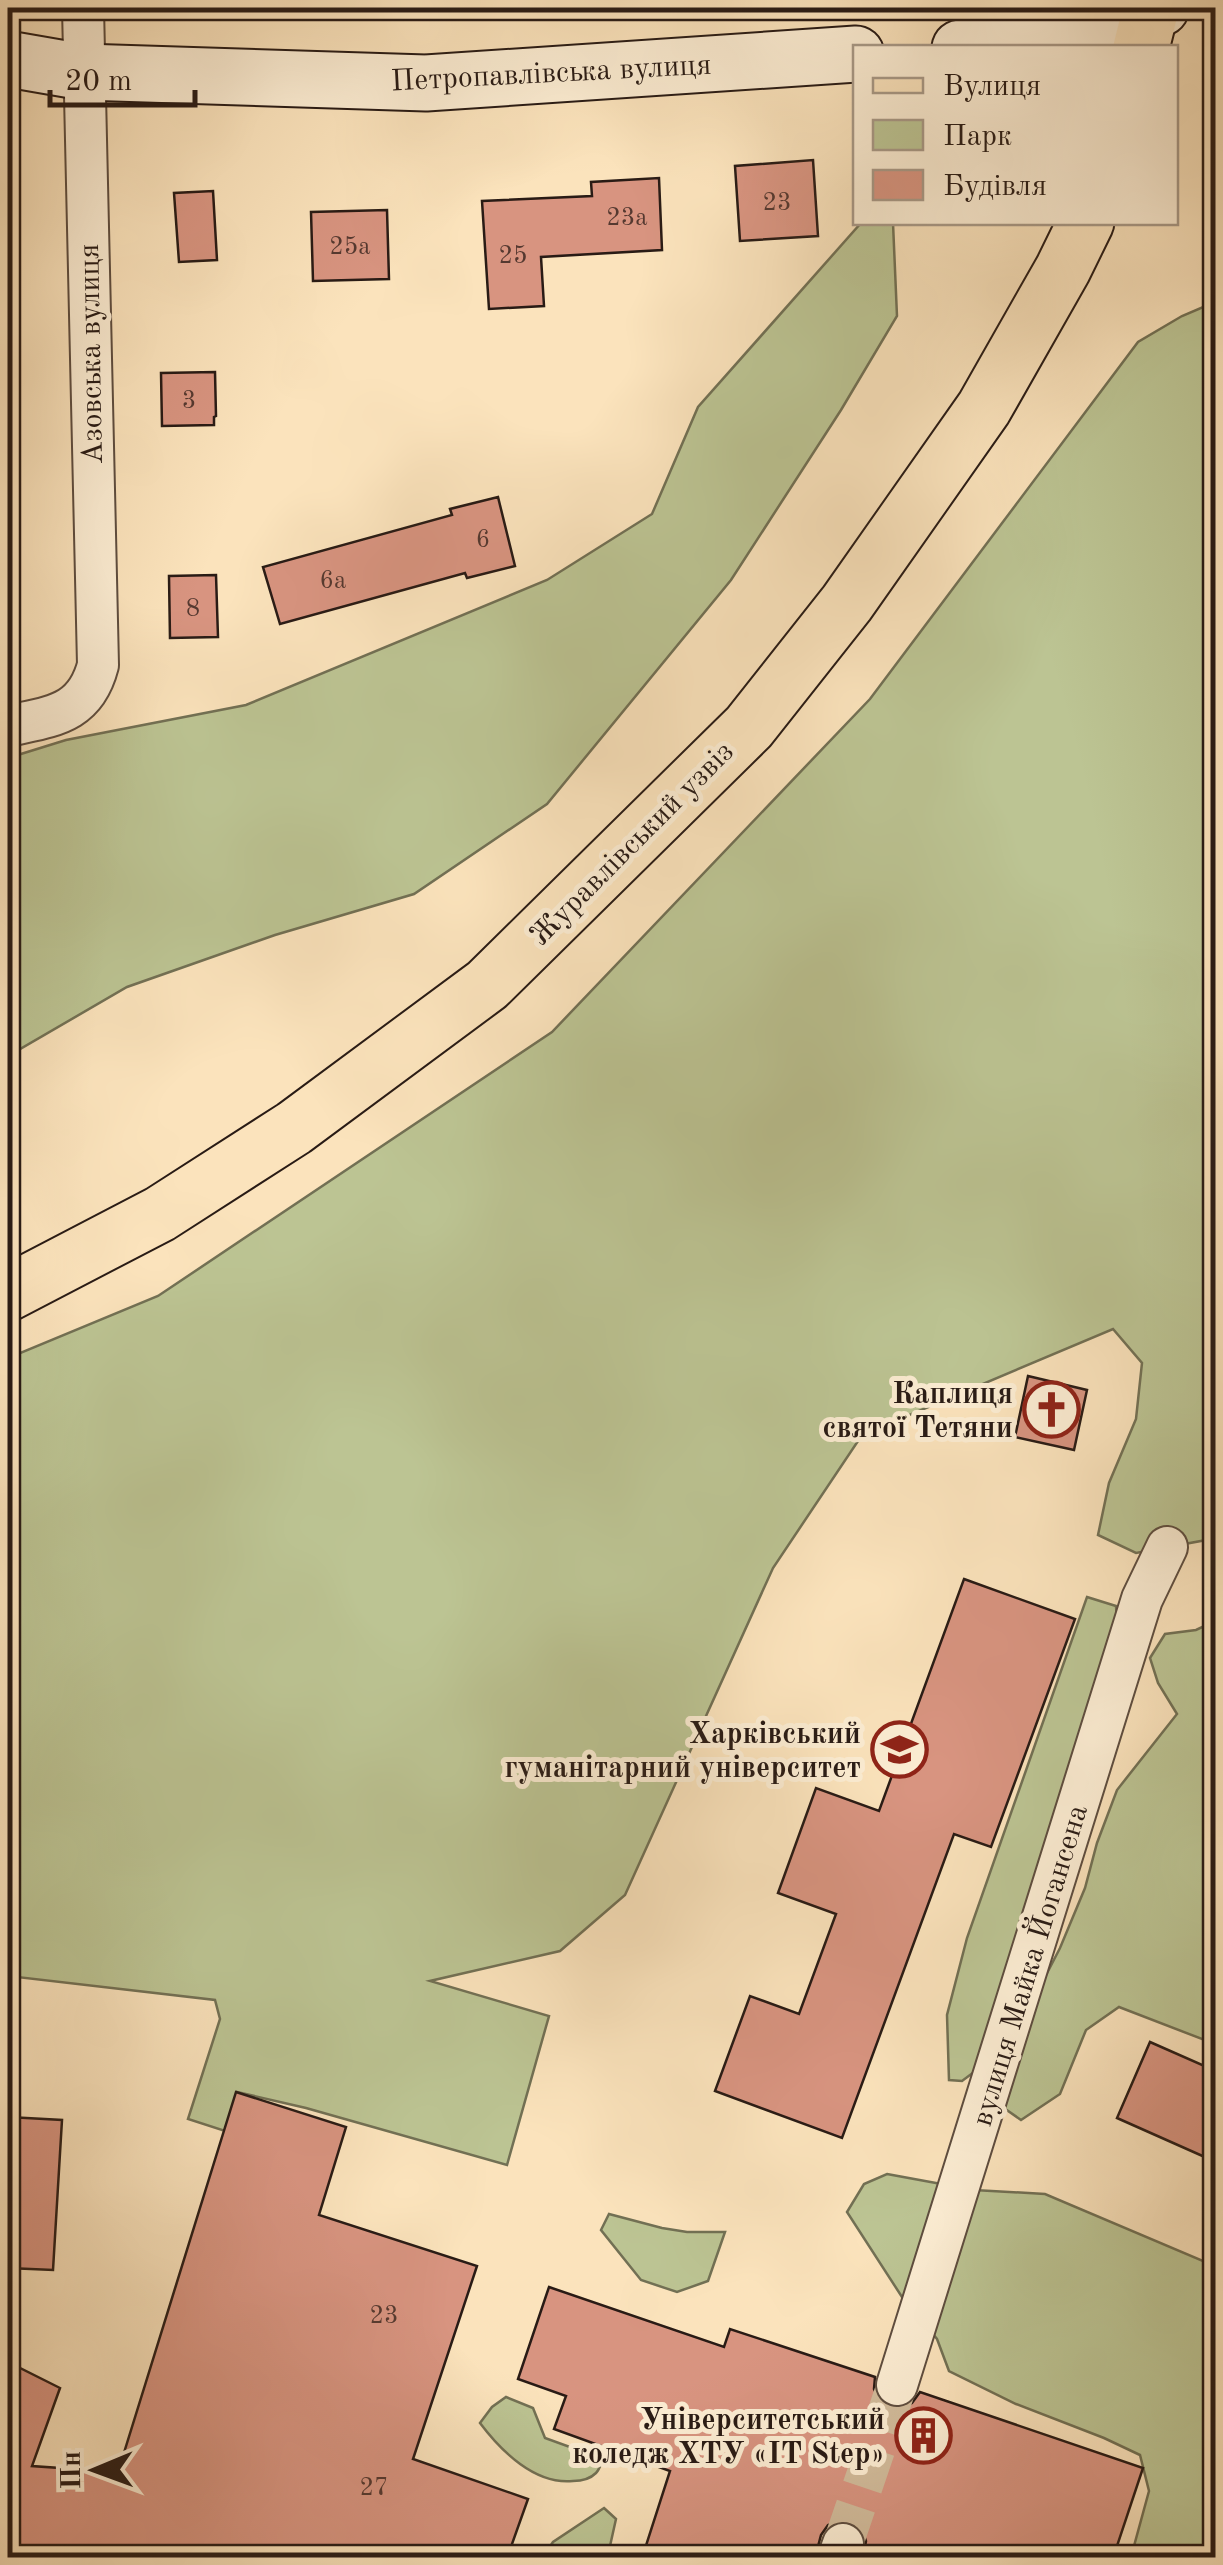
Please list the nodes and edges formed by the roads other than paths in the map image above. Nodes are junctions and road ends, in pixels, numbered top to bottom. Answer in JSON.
{"nodes":[{"id":1,"x":83,"y":8,"type":"edge"},
{"id":2,"x":1151,"y":18,"type":"edge"},
{"id":3,"x":988,"y":45,"type":"edge"},
{"id":4,"x":853,"y":54,"type":"edge"},
{"id":5,"x":8,"y":59,"type":"edge"},
{"id":6,"x":83,"y":72,"type":"junction"},
{"id":7,"x":1084,"y":225,"type":"edge"},
{"id":8,"x":8,"y":726,"type":"edge"},
{"id":9,"x":8,"y":1293,"type":"edge"},
{"id":10,"x":1168,"y":1547,"type":"dead end"},
{"id":11,"x":897,"y":2384,"type":"tunnel mouth"}],
"edges":[{"from":1,"to":6,"type":"street","name":"Азовська вулиця"},
{"from":2,"to":3,"type":"street"},
{"from":4,"to":6,"type":"street","name":"Петропавлівська вулиця"},
{"from":5,"to":6,"type":"street","name":"Петропавлівська вулиця"},
{"from":6,"to":8,"type":"street","name":"Азовська вулиця"},
{"from":7,"to":9,"type":"main road","name":"Журавлівський узвіз"},
{"from":10,"to":11,"type":"street","name":"вулиця Майка Йогансена"}]}
